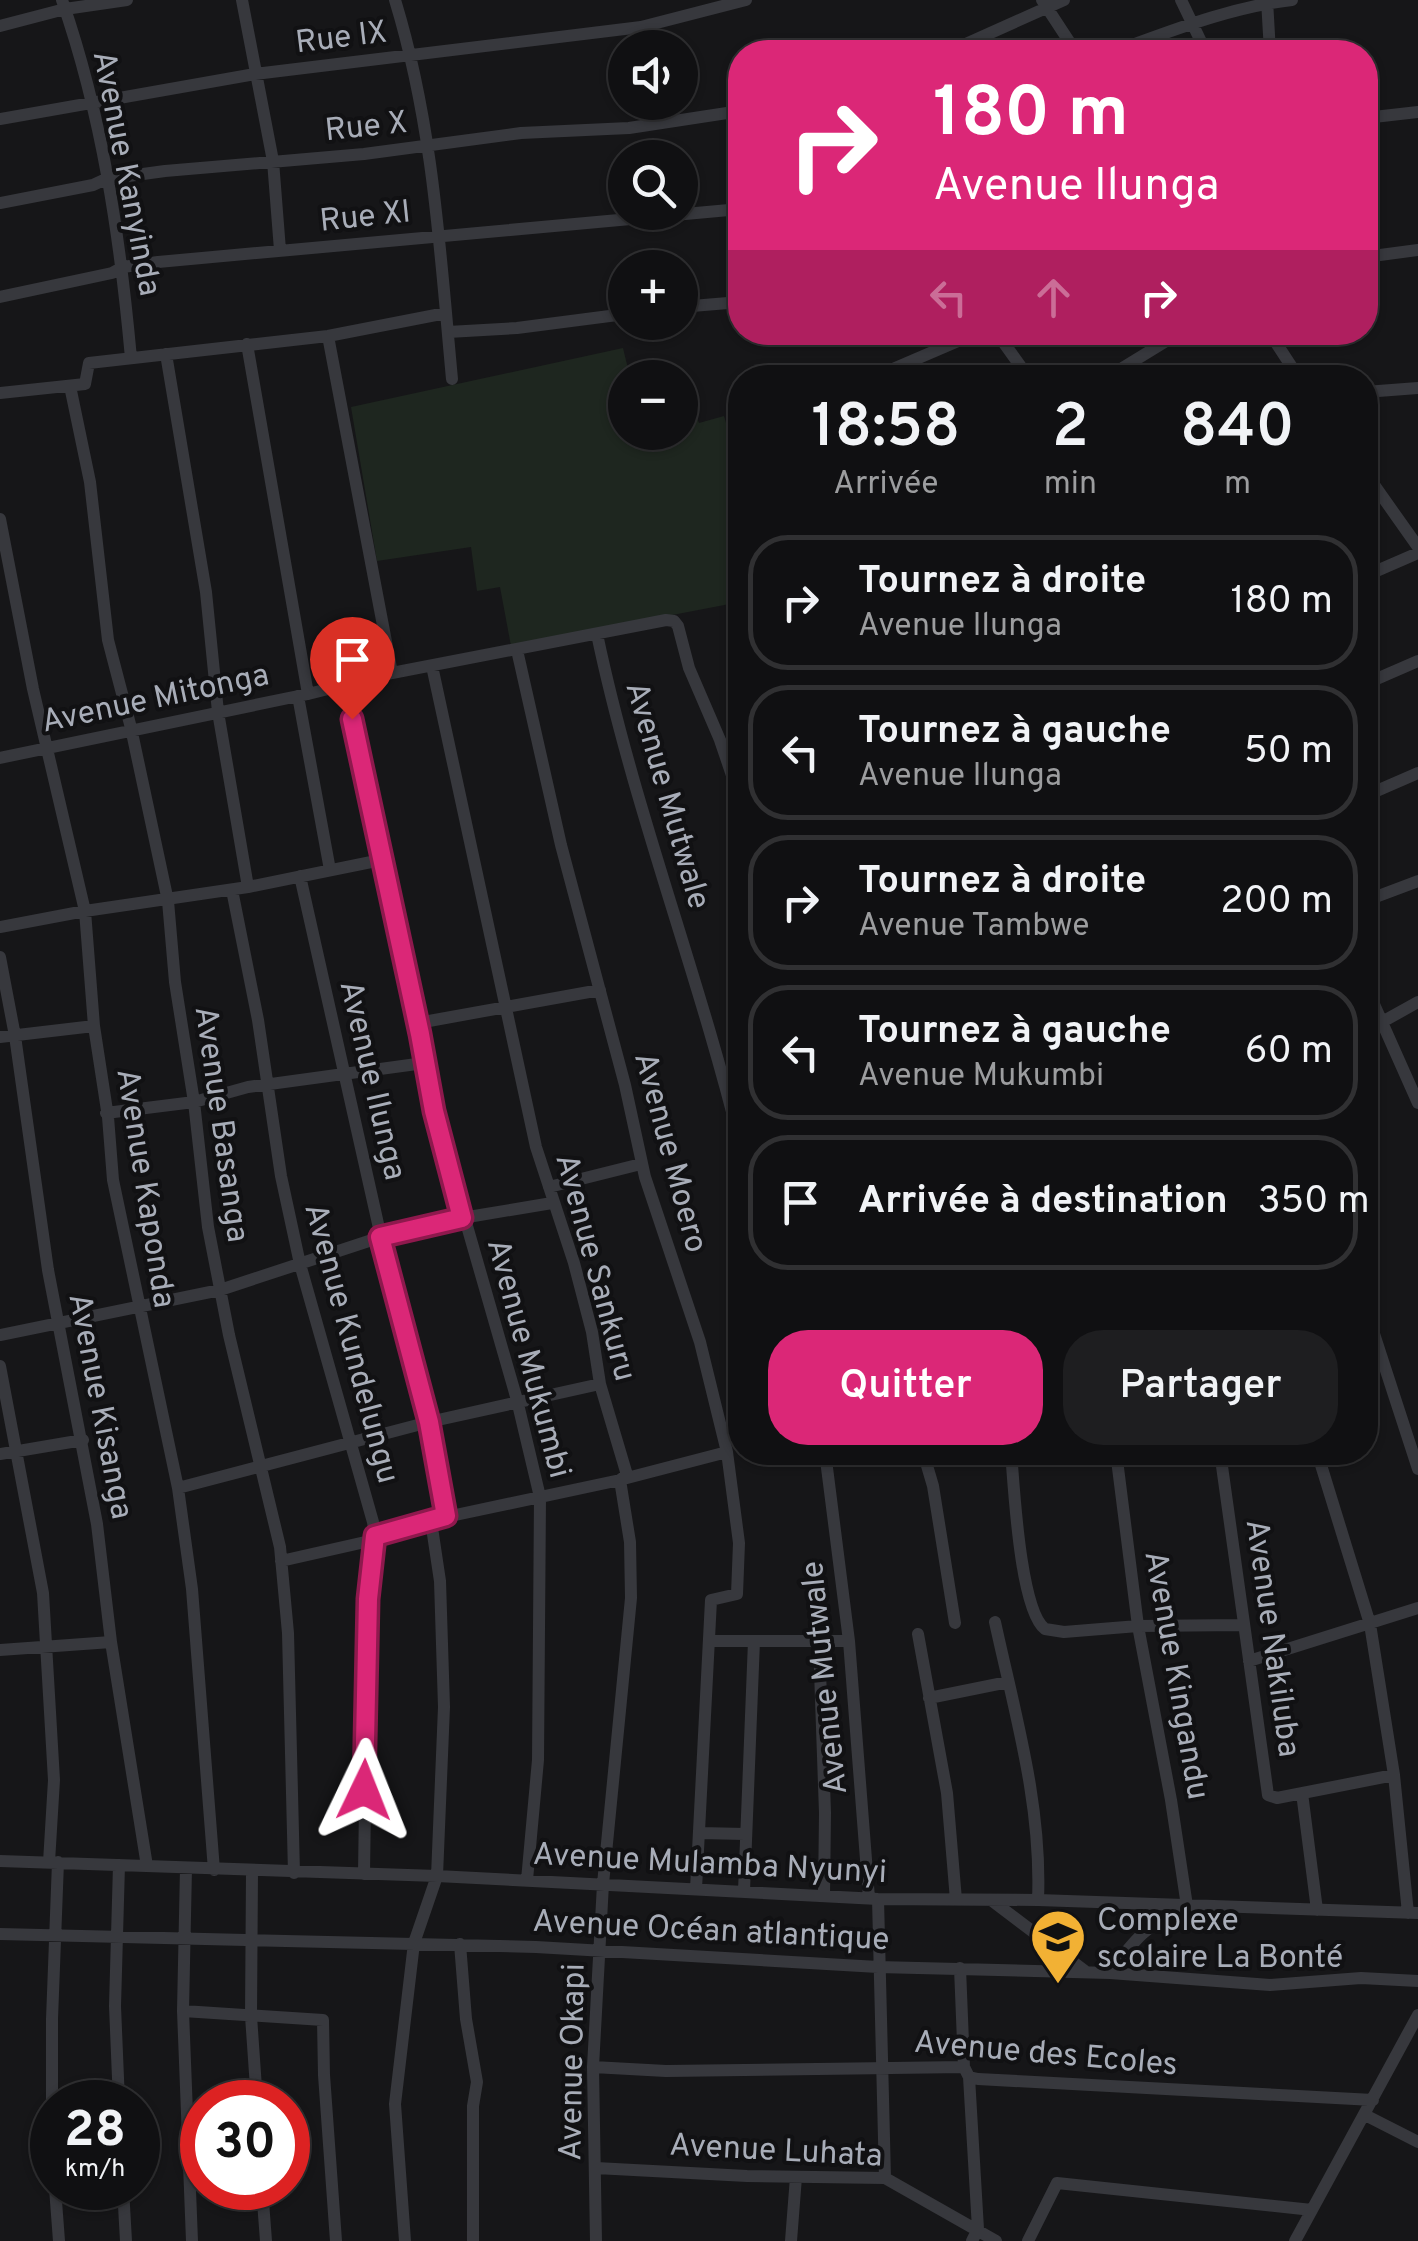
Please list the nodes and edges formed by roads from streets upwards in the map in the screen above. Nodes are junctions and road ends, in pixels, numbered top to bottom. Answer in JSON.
{"nodes":[{"id":1,"x":127,"y":0,"type":"edge"},
{"id":2,"x":242,"y":0,"type":"edge"},
{"id":3,"x":395,"y":0,"type":"edge"},
{"id":4,"x":746,"y":0,"type":"edge"},
{"id":5,"x":1064,"y":0,"type":"edge"},
{"id":6,"x":1181,"y":0,"type":"edge"},
{"id":7,"x":1292,"y":0,"type":"edge"},
{"id":8,"x":1267,"y":1,"type":"edge"},
{"id":9,"x":1045,"y":4,"type":"edge"},
{"id":10,"x":64,"y":5,"type":"edge"},
{"id":11,"x":1192,"y":23,"type":"junction"},
{"id":12,"x":0,"y":26,"type":"edge"},
{"id":13,"x":972,"y":40,"type":"edge"},
{"id":14,"x":1068,"y":40,"type":"edge"},
{"id":15,"x":1146,"y":40,"type":"edge"},
{"id":16,"x":1200,"y":40,"type":"edge"},
{"id":17,"x":1269,"y":40,"type":"edge"},
{"id":18,"x":412,"y":56,"type":"junction"},
{"id":19,"x":254,"y":74,"type":"junction"},
{"id":20,"x":92,"y":102,"type":"junction"},
{"id":21,"x":1418,"y":112,"type":"edge"},
{"id":22,"x":728,"y":113,"type":"edge"},
{"id":23,"x":1378,"y":117,"type":"edge"},
{"id":24,"x":0,"y":120,"type":"edge"},
{"id":25,"x":429,"y":145,"type":"junction"},
{"id":26,"x":273,"y":161,"type":"junction"},
{"id":27,"x":106,"y":180,"type":"junction"},
{"id":28,"x":0,"y":204,"type":"edge"},
{"id":29,"x":728,"y":210,"type":"edge"},
{"id":30,"x":438,"y":235,"type":"junction"},
{"id":31,"x":280,"y":250,"type":"junction"},
{"id":32,"x":1418,"y":250,"type":"edge"},
{"id":33,"x":1378,"y":255,"type":"edge"},
{"id":34,"x":123,"y":267,"type":"junction"},
{"id":35,"x":0,"y":297,"type":"edge"},
{"id":36,"x":728,"y":303,"type":"edge"},
{"id":37,"x":698,"y":306,"type":"edge"},
{"id":38,"x":446,"y":313,"type":"junction"},
{"id":39,"x":608,"y":316,"type":"edge"},
{"id":40,"x":448,"y":332,"type":"junction"},
{"id":41,"x":328,"y":336,"type":"junction"},
{"id":42,"x":247,"y":344,"type":"junction"},
{"id":43,"x":949,"y":345,"type":"edge"},
{"id":44,"x":1160,"y":345,"type":"edge"},
{"id":45,"x":166,"y":354,"type":"junction"},
{"id":46,"x":131,"y":358,"type":"junction"},
{"id":47,"x":902,"y":365,"type":"edge"},
{"id":48,"x":1127,"y":365,"type":"edge"},
{"id":49,"x":452,"y":379,"type":"dead end"},
{"id":50,"x":70,"y":386,"type":"junction"},
{"id":51,"x":1418,"y":388,"type":"edge"},
{"id":52,"x":1378,"y":391,"type":"edge"},
{"id":53,"x":0,"y":393,"type":"edge"},
{"id":54,"x":1378,"y":487,"type":"edge"},
{"id":55,"x":0,"y":520,"type":"edge"},
{"id":56,"x":1412,"y":528,"type":"edge"},
{"id":57,"x":1418,"y":550,"type":"edge"},
{"id":58,"x":1378,"y":570,"type":"edge"},
{"id":59,"x":597,"y":634,"type":"junction"},
{"id":60,"x":517,"y":650,"type":"junction"},
{"id":61,"x":1418,"y":660,"type":"edge"},
{"id":62,"x":432,"y":666,"type":"junction"},
{"id":63,"x":392,"y":672,"type":"junction"},
{"id":64,"x":1378,"y":678,"type":"edge"},
{"id":65,"x":345,"y":684,"type":"junction"},
{"id":66,"x":303,"y":695,"type":"junction"},
{"id":67,"x":218,"y":712,"type":"junction"},
{"id":68,"x":131,"y":728,"type":"junction"},
{"id":69,"x":47,"y":748,"type":"junction"},
{"id":70,"x":0,"y":758,"type":"edge"},
{"id":71,"x":728,"y":767,"type":"edge"},
{"id":72,"x":1418,"y":773,"type":"edge"},
{"id":73,"x":1378,"y":790,"type":"edge"},
{"id":74,"x":381,"y":860,"type":"junction"},
{"id":75,"x":330,"y":870,"type":"junction"},
{"id":76,"x":300,"y":876,"type":"junction"},
{"id":77,"x":1418,"y":880,"type":"edge"},
{"id":78,"x":248,"y":887,"type":"junction"},
{"id":79,"x":232,"y":890,"type":"junction"},
{"id":80,"x":1378,"y":896,"type":"edge"},
{"id":81,"x":168,"y":901,"type":"junction"},
{"id":82,"x":85,"y":910,"type":"junction"},
{"id":83,"x":0,"y":927,"type":"edge"},
{"id":84,"x":0,"y":957,"type":"edge"},
{"id":85,"x":600,"y":990,"type":"junction"},
{"id":86,"x":1418,"y":1002,"type":"edge"},
{"id":87,"x":504,"y":1008,"type":"junction"},
{"id":88,"x":1378,"y":1014,"type":"edge"},
{"id":89,"x":1382,"y":1022,"type":"junction"},
{"id":90,"x":418,"y":1023,"type":"junction"},
{"id":91,"x":94,"y":1026,"type":"junction"},
{"id":92,"x":16,"y":1036,"type":"junction"},
{"id":93,"x":0,"y":1037,"type":"edge"},
{"id":94,"x":424,"y":1062,"type":"junction"},
{"id":95,"x":344,"y":1074,"type":"junction"},
{"id":96,"x":267,"y":1084,"type":"junction"},
{"id":97,"x":728,"y":1093,"type":"edge"},
{"id":98,"x":1417,"y":1096,"type":"edge"},
{"id":99,"x":194,"y":1102,"type":"junction"},
{"id":100,"x":106,"y":1113,"type":"junction"},
{"id":101,"x":642,"y":1164,"type":"junction"},
{"id":102,"x":549,"y":1187,"type":"junction"},
{"id":103,"x":552,"y":1203,"type":"junction"},
{"id":104,"x":462,"y":1218,"type":"junction"},
{"id":105,"x":380,"y":1237,"type":"junction"},
{"id":106,"x":300,"y":1264,"type":"junction"},
{"id":107,"x":220,"y":1290,"type":"junction"},
{"id":108,"x":137,"y":1306,"type":"junction"},
{"id":109,"x":58,"y":1322,"type":"junction"},
{"id":110,"x":0,"y":1335,"type":"edge"},
{"id":111,"x":1378,"y":1346,"type":"edge"},
{"id":112,"x":0,"y":1366,"type":"edge"},
{"id":113,"x":600,"y":1384,"type":"junction"},
{"id":114,"x":518,"y":1400,"type":"junction"},
{"id":115,"x":429,"y":1422,"type":"junction"},
{"id":116,"x":83,"y":1440,"type":"junction"},
{"id":117,"x":352,"y":1444,"type":"junction"},
{"id":118,"x":16,"y":1451,"type":"junction"},
{"id":119,"x":727,"y":1452,"type":"junction"},
{"id":120,"x":0,"y":1454,"type":"edge"},
{"id":121,"x":728,"y":1460,"type":"edge"},
{"id":122,"x":729,"y":1465,"type":"edge"},
{"id":123,"x":827,"y":1465,"type":"edge"},
{"id":124,"x":927,"y":1465,"type":"edge"},
{"id":125,"x":1011,"y":1465,"type":"edge"},
{"id":126,"x":1118,"y":1465,"type":"edge"},
{"id":127,"x":1222,"y":1465,"type":"edge"},
{"id":128,"x":1321,"y":1465,"type":"edge"},
{"id":129,"x":262,"y":1467,"type":"junction"},
{"id":130,"x":1418,"y":1469,"type":"edge"},
{"id":131,"x":623,"y":1479,"type":"junction"},
{"id":132,"x":178,"y":1488,"type":"junction"},
{"id":133,"x":540,"y":1497,"type":"junction"},
{"id":134,"x":446,"y":1516,"type":"junction"},
{"id":135,"x":431,"y":1521,"type":"junction"},
{"id":136,"x":374,"y":1538,"type":"junction"},
{"id":137,"x":281,"y":1561,"type":"junction"},
{"id":138,"x":1418,"y":1608,"type":"edge"},
{"id":139,"x":995,"y":1622,"type":"dead end"},
{"id":140,"x":955,"y":1623,"type":"dead end"},
{"id":141,"x":1370,"y":1624,"type":"junction"},
{"id":142,"x":1138,"y":1626,"type":"junction"},
{"id":143,"x":1243,"y":1626,"type":"junction"},
{"id":144,"x":918,"y":1634,"type":"dead end"},
{"id":145,"x":710,"y":1641,"type":"junction"},
{"id":146,"x":754,"y":1641,"type":"junction"},
{"id":147,"x":849,"y":1641,"type":"junction"},
{"id":148,"x":111,"y":1642,"type":"junction"},
{"id":149,"x":819,"y":1642,"type":"junction"},
{"id":150,"x":45,"y":1648,"type":"junction"},
{"id":151,"x":0,"y":1650,"type":"edge"},
{"id":152,"x":1248,"y":1660,"type":"junction"},
{"id":153,"x":1008,"y":1682,"type":"junction"},
{"id":154,"x":929,"y":1698,"type":"junction"},
{"id":155,"x":1394,"y":1775,"type":"junction"},
{"id":156,"x":1302,"y":1793,"type":"junction"},
{"id":157,"x":700,"y":1833,"type":"junction"},
{"id":158,"x":745,"y":1834,"type":"junction"},
{"id":159,"x":0,"y":1861,"type":"edge"},
{"id":160,"x":54,"y":1862,"type":"junction"},
{"id":161,"x":119,"y":1865,"type":"junction"},
{"id":162,"x":147,"y":1866,"type":"junction"},
{"id":163,"x":186,"y":1868,"type":"junction"},
{"id":164,"x":214,"y":1870,"type":"junction"},
{"id":165,"x":252,"y":1872,"type":"junction"},
{"id":166,"x":294,"y":1872,"type":"junction"},
{"id":167,"x":364,"y":1874,"type":"junction"},
{"id":168,"x":437,"y":1876,"type":"junction"},
{"id":169,"x":527,"y":1880,"type":"junction"},
{"id":170,"x":603,"y":1884,"type":"junction"},
{"id":171,"x":696,"y":1888,"type":"junction"},
{"id":172,"x":744,"y":1892,"type":"junction"},
{"id":173,"x":824,"y":1896,"type":"junction"},
{"id":174,"x":874,"y":1899,"type":"junction"},
{"id":175,"x":956,"y":1900,"type":"junction"},
{"id":176,"x":991,"y":1900,"type":"junction"},
{"id":177,"x":1038,"y":1900,"type":"junction"},
{"id":178,"x":1187,"y":1906,"type":"junction"},
{"id":179,"x":1318,"y":1910,"type":"junction"},
{"id":180,"x":1413,"y":1913,"type":"edge"},
{"id":181,"x":0,"y":1934,"type":"edge"},
{"id":182,"x":55,"y":1937,"type":"junction"},
{"id":183,"x":118,"y":1939,"type":"junction"},
{"id":184,"x":252,"y":1939,"type":"junction"},
{"id":185,"x":186,"y":1940,"type":"junction"},
{"id":186,"x":414,"y":1943,"type":"junction"},
{"id":187,"x":460,"y":1944,"type":"junction"},
{"id":188,"x":601,"y":1953,"type":"junction"},
{"id":189,"x":878,"y":1966,"type":"junction"},
{"id":190,"x":960,"y":1968,"type":"junction"},
{"id":191,"x":1088,"y":1972,"type":"junction"},
{"id":192,"x":1110,"y":1973,"type":"junction"},
{"id":193,"x":1418,"y":1981,"type":"edge"},
{"id":194,"x":183,"y":2012,"type":"junction"},
{"id":195,"x":1418,"y":2015,"type":"edge"},
{"id":196,"x":251,"y":2016,"type":"junction"},
{"id":197,"x":593,"y":2067,"type":"junction"},
{"id":198,"x":882,"y":2068,"type":"junction"},
{"id":199,"x":967,"y":2072,"type":"junction"},
{"id":200,"x":53,"y":2080,"type":"edge"},
{"id":201,"x":118,"y":2080,"type":"edge"},
{"id":202,"x":255,"y":2080,"type":"edge"},
{"id":203,"x":1374,"y":2100,"type":"junction"},
{"id":204,"x":1365,"y":2115,"type":"junction"},
{"id":205,"x":1418,"y":2142,"type":"edge"},
{"id":206,"x":596,"y":2168,"type":"junction"},
{"id":207,"x":796,"y":2177,"type":"junction"},
{"id":208,"x":885,"y":2178,"type":"junction"},
{"id":209,"x":56,"y":2210,"type":"edge"},
{"id":210,"x":124,"y":2210,"type":"edge"},
{"id":211,"x":264,"y":2210,"type":"edge"},
{"id":212,"x":1312,"y":2210,"type":"junction"},
{"id":213,"x":975,"y":2235,"type":"edge"},
{"id":214,"x":58,"y":2241,"type":"edge"},
{"id":215,"x":126,"y":2241,"type":"edge"},
{"id":216,"x":192,"y":2241,"type":"edge"},
{"id":217,"x":266,"y":2241,"type":"edge"},
{"id":218,"x":336,"y":2241,"type":"edge"},
{"id":219,"x":405,"y":2241,"type":"edge"},
{"id":220,"x":472,"y":2241,"type":"edge"},
{"id":221,"x":596,"y":2241,"type":"edge"},
{"id":222,"x":791,"y":2241,"type":"edge"},
{"id":223,"x":996,"y":2241,"type":"edge"},
{"id":224,"x":1028,"y":2241,"type":"edge"},
{"id":225,"x":1295,"y":2241,"type":"edge"}],
"edges":[{"from":1,"to":10,"type":"street"},
{"from":2,"to":19,"type":"street"},
{"from":3,"to":18,"type":"street"},
{"from":4,"to":18,"type":"street","name":"Rue IX"},
{"from":5,"to":9,"type":"street"},
{"from":6,"to":11,"type":"street"},
{"from":7,"to":8,"type":"street"},
{"from":8,"to":11,"type":"street"},
{"from":8,"to":17,"type":"street"},
{"from":9,"to":13,"type":"street"},
{"from":9,"to":14,"type":"street"},
{"from":10,"to":12,"type":"street"},
{"from":10,"to":20,"type":"street","name":"Avenue Kanyinda"},
{"from":11,"to":15,"type":"street"},
{"from":11,"to":16,"type":"street"},
{"from":18,"to":19,"type":"street","name":"Rue IX"},
{"from":18,"to":25,"type":"street"},
{"from":19,"to":20,"type":"street","name":"Rue IX"},
{"from":19,"to":26,"type":"street"},
{"from":20,"to":24,"type":"street","name":"Rue IX"},
{"from":20,"to":27,"type":"street","name":"Avenue Kanyinda"},
{"from":21,"to":23,"type":"street"},
{"from":22,"to":25,"type":"street","name":"Rue X"},
{"from":25,"to":26,"type":"street","name":"Rue X"},
{"from":25,"to":30,"type":"street"},
{"from":26,"to":27,"type":"street","name":"Rue X"},
{"from":26,"to":31,"type":"street"},
{"from":27,"to":28,"type":"street","name":"Rue X"},
{"from":27,"to":34,"type":"street","name":"Avenue Kanyinda"},
{"from":29,"to":30,"type":"street","name":"Rue XI"},
{"from":30,"to":31,"type":"street","name":"Rue XI"},
{"from":30,"to":38,"type":"street"},
{"from":31,"to":34,"type":"street","name":"Rue XI"},
{"from":32,"to":33,"type":"street"},
{"from":34,"to":35,"type":"street","name":"Rue XI"},
{"from":34,"to":46,"type":"street","name":"Avenue Kanyinda"},
{"from":36,"to":37,"type":"street"},
{"from":38,"to":40,"type":"street"},
{"from":38,"to":41,"type":"street"},
{"from":39,"to":40,"type":"street"},
{"from":40,"to":49,"type":"street"},
{"from":41,"to":42,"type":"street"},
{"from":41,"to":63,"type":"street"},
{"from":42,"to":45,"type":"street"},
{"from":42,"to":66,"type":"street"},
{"from":43,"to":47,"type":"street"},
{"from":44,"to":48,"type":"street"},
{"from":45,"to":46,"type":"street"},
{"from":45,"to":67,"type":"street"},
{"from":46,"to":50,"type":"street"},
{"from":50,"to":53,"type":"street"},
{"from":50,"to":68,"type":"street","name":"Avenue Basanga"},
{"from":51,"to":52,"type":"street"},
{"from":54,"to":56,"type":"street"},
{"from":55,"to":69,"type":"street","name":"Avenue Kaponda"},
{"from":56,"to":57,"type":"street"},
{"from":57,"to":58,"type":"street"},
{"from":59,"to":60,"type":"street","name":"Avenue Mitonga"},
{"from":59,"to":71,"type":"street","name":"Avenue Mitonga"},
{"from":59,"to":97,"type":"street","name":"Avenue Mutwale"},
{"from":60,"to":62,"type":"street","name":"Avenue Mitonga"},
{"from":60,"to":85,"type":"street","name":"Avenue Moero"},
{"from":61,"to":64,"type":"street"},
{"from":62,"to":63,"type":"street","name":"Avenue Mitonga"},
{"from":62,"to":87,"type":"street","name":"Avenue Sankuru"},
{"from":63,"to":65,"type":"street","name":"Avenue Mitonga"},
{"from":65,"to":66,"type":"street","name":"Avenue Mitonga"},
{"from":65,"to":74,"type":"street","name":"Avenue Mukumbi"},
{"from":66,"to":67,"type":"street","name":"Avenue Mitonga"},
{"from":66,"to":75,"type":"street"},
{"from":67,"to":68,"type":"street","name":"Avenue Mitonga"},
{"from":67,"to":78,"type":"street"},
{"from":68,"to":69,"type":"street","name":"Avenue Mitonga"},
{"from":68,"to":81,"type":"street","name":"Avenue Basanga"},
{"from":69,"to":70,"type":"street","name":"Avenue Mitonga"},
{"from":69,"to":82,"type":"street","name":"Avenue Kaponda"},
{"from":72,"to":73,"type":"street"},
{"from":74,"to":75,"type":"street"},
{"from":74,"to":90,"type":"street","name":"Avenue Mukumbi"},
{"from":75,"to":76,"type":"street"},
{"from":76,"to":78,"type":"street"},
{"from":76,"to":95,"type":"street","name":"Avenue Ilunga"},
{"from":77,"to":80,"type":"street"},
{"from":78,"to":79,"type":"street"},
{"from":79,"to":81,"type":"street"},
{"from":79,"to":96,"type":"street","name":"Avenue Kundelungu"},
{"from":81,"to":82,"type":"street"},
{"from":81,"to":99,"type":"street","name":"Avenue Basanga"},
{"from":82,"to":83,"type":"street"},
{"from":82,"to":91,"type":"street","name":"Avenue Kaponda"},
{"from":84,"to":92,"type":"street","name":"Avenue Kisanga"},
{"from":85,"to":87,"type":"street"},
{"from":85,"to":101,"type":"street","name":"Avenue Moero"},
{"from":86,"to":89,"type":"street"},
{"from":87,"to":90,"type":"street"},
{"from":87,"to":102,"type":"street","name":"Avenue Sankuru"},
{"from":88,"to":89,"type":"street"},
{"from":89,"to":98,"type":"street"},
{"from":90,"to":94,"type":"street","name":"Avenue Mukumbi"},
{"from":91,"to":92,"type":"street"},
{"from":91,"to":100,"type":"street","name":"Avenue Kaponda"},
{"from":92,"to":93,"type":"street"},
{"from":92,"to":109,"type":"street","name":"Avenue Kisanga"},
{"from":94,"to":95,"type":"street"},
{"from":94,"to":104,"type":"street","name":"Avenue Mukumbi"},
{"from":95,"to":96,"type":"street"},
{"from":95,"to":105,"type":"street","name":"Avenue Ilunga"},
{"from":96,"to":99,"type":"street"},
{"from":96,"to":106,"type":"street","name":"Avenue Kundelungu"},
{"from":99,"to":100,"type":"street"},
{"from":99,"to":107,"type":"street","name":"Avenue Basanga"},
{"from":100,"to":108,"type":"street","name":"Avenue Kaponda"},
{"from":101,"to":102,"type":"street"},
{"from":101,"to":119,"type":"street","name":"Avenue Moero"},
{"from":102,"to":103,"type":"street","name":"Avenue Sankuru"},
{"from":103,"to":104,"type":"street"},
{"from":103,"to":113,"type":"street","name":"Avenue Sankuru"},
{"from":104,"to":105,"type":"street"},
{"from":104,"to":114,"type":"street","name":"Avenue Mukumbi"},
{"from":105,"to":106,"type":"street"},
{"from":105,"to":115,"type":"street","name":"Avenue Ilunga"},
{"from":106,"to":107,"type":"street"},
{"from":106,"to":117,"type":"street","name":"Avenue Kundelungu"},
{"from":107,"to":108,"type":"street"},
{"from":107,"to":129,"type":"street","name":"Avenue Basanga"},
{"from":108,"to":109,"type":"street"},
{"from":108,"to":132,"type":"street","name":"Avenue Kaponda"},
{"from":109,"to":110,"type":"street"},
{"from":109,"to":116,"type":"street","name":"Avenue Kisanga"},
{"from":111,"to":130,"type":"street"},
{"from":112,"to":118,"type":"street"},
{"from":113,"to":114,"type":"street"},
{"from":113,"to":131,"type":"street","name":"Avenue Sankuru"},
{"from":114,"to":115,"type":"street"},
{"from":114,"to":133,"type":"street","name":"Avenue Mukumbi"},
{"from":115,"to":117,"type":"street"},
{"from":115,"to":134,"type":"street","name":"Avenue Ilunga"},
{"from":116,"to":118,"type":"street"},
{"from":116,"to":148,"type":"street","name":"Avenue Kisanga"},
{"from":117,"to":129,"type":"street"},
{"from":117,"to":136,"type":"street","name":"Avenue Kundelungu"},
{"from":118,"to":120,"type":"street"},
{"from":118,"to":150,"type":"street"},
{"from":119,"to":121,"type":"street","name":"Avenue Moero"},
{"from":119,"to":131,"type":"street"},
{"from":122,"to":145,"type":"street","name":"Avenue Moero"},
{"from":123,"to":147,"type":"street","name":"Avenue Mutwale"},
{"from":124,"to":140,"type":"street"},
{"from":125,"to":142,"type":"street"},
{"from":126,"to":142,"type":"street","name":"Avenue Kingandu"},
{"from":127,"to":143,"type":"street","name":"Avenue Nakiluba"},
{"from":128,"to":141,"type":"street"},
{"from":129,"to":132,"type":"street"},
{"from":129,"to":137,"type":"street","name":"Avenue Basanga"},
{"from":131,"to":133,"type":"street"},
{"from":131,"to":170,"type":"street","name":"Avenue Sankuru"},
{"from":132,"to":164,"type":"street","name":"Avenue Kaponda"},
{"from":133,"to":134,"type":"street"},
{"from":133,"to":169,"type":"street","name":"Avenue Mukumbi"},
{"from":134,"to":135,"type":"street"},
{"from":135,"to":136,"type":"street"},
{"from":135,"to":168,"type":"street"},
{"from":136,"to":137,"type":"street"},
{"from":136,"to":167,"type":"street","name":"Avenue Kundelungu"},
{"from":137,"to":166,"type":"street","name":"Avenue Basanga"},
{"from":138,"to":141,"type":"street"},
{"from":139,"to":153,"type":"street"},
{"from":141,"to":152,"type":"street"},
{"from":141,"to":155,"type":"street"},
{"from":142,"to":143,"type":"street"},
{"from":142,"to":178,"type":"street","name":"Avenue Kingandu"},
{"from":143,"to":152,"type":"street","name":"Avenue Nakiluba"},
{"from":144,"to":154,"type":"street"},
{"from":145,"to":146,"type":"street"},
{"from":145,"to":157,"type":"street","name":"Avenue Moero"},
{"from":146,"to":149,"type":"street"},
{"from":146,"to":158,"type":"street"},
{"from":147,"to":149,"type":"street"},
{"from":147,"to":174,"type":"street","name":"Avenue Mutwale"},
{"from":148,"to":150,"type":"street"},
{"from":148,"to":162,"type":"street","name":"Avenue Kisanga"},
{"from":149,"to":173,"type":"street"},
{"from":150,"to":151,"type":"street"},
{"from":150,"to":160,"type":"street"},
{"from":152,"to":156,"type":"street","name":"Avenue Nakiluba"},
{"from":153,"to":154,"type":"street"},
{"from":153,"to":177,"type":"street"},
{"from":154,"to":175,"type":"street"},
{"from":155,"to":156,"type":"street"},
{"from":155,"to":180,"type":"street"},
{"from":156,"to":179,"type":"street"},
{"from":157,"to":158,"type":"street"},
{"from":157,"to":171,"type":"street","name":"Avenue Moero"},
{"from":158,"to":172,"type":"street"},
{"from":159,"to":160,"type":"street","name":"Avenue Mulamba Nyunyi"},
{"from":160,"to":161,"type":"street","name":"Avenue Mulamba Nyunyi"},
{"from":160,"to":182,"type":"street"},
{"from":161,"to":162,"type":"street","name":"Avenue Mulamba Nyunyi"},
{"from":161,"to":183,"type":"street"},
{"from":162,"to":163,"type":"street","name":"Avenue Mulamba Nyunyi"},
{"from":163,"to":164,"type":"street","name":"Avenue Mulamba Nyunyi"},
{"from":163,"to":185,"type":"street"},
{"from":164,"to":165,"type":"street","name":"Avenue Mulamba Nyunyi"},
{"from":165,"to":166,"type":"street","name":"Avenue Mulamba Nyunyi"},
{"from":165,"to":184,"type":"street"},
{"from":166,"to":167,"type":"street","name":"Avenue Mulamba Nyunyi"},
{"from":167,"to":168,"type":"street","name":"Avenue Mulamba Nyunyi"},
{"from":168,"to":169,"type":"street","name":"Avenue Mulamba Nyunyi"},
{"from":168,"to":186,"type":"street"},
{"from":169,"to":170,"type":"street","name":"Avenue Mulamba Nyunyi"},
{"from":170,"to":171,"type":"street","name":"Avenue Mulamba Nyunyi"},
{"from":170,"to":188,"type":"street","name":"Avenue Okapi"},
{"from":171,"to":172,"type":"street","name":"Avenue Mulamba Nyunyi"},
{"from":172,"to":173,"type":"street","name":"Avenue Mulamba Nyunyi"},
{"from":173,"to":174,"type":"street","name":"Avenue Mulamba Nyunyi"},
{"from":174,"to":175,"type":"street","name":"Avenue Mulamba Nyunyi"},
{"from":174,"to":189,"type":"street","name":"Avenue Mutwale"},
{"from":175,"to":176,"type":"street","name":"Avenue Mulamba Nyunyi"},
{"from":176,"to":177,"type":"street","name":"Avenue Mulamba Nyunyi"},
{"from":176,"to":191,"type":"street"},
{"from":177,"to":178,"type":"street","name":"Avenue Mulamba Nyunyi"},
{"from":178,"to":179,"type":"street","name":"Avenue Mulamba Nyunyi"},
{"from":178,"to":192,"type":"street"},
{"from":179,"to":180,"type":"street","name":"Avenue Mulamba Nyunyi"},
{"from":181,"to":182,"type":"street","name":"Avenue Océan atlantique"},
{"from":182,"to":183,"type":"street","name":"Avenue Océan atlantique"},
{"from":182,"to":200,"type":"street"},
{"from":183,"to":185,"type":"street","name":"Avenue Océan atlantique"},
{"from":183,"to":201,"type":"street"},
{"from":184,"to":185,"type":"street","name":"Avenue Océan atlantique"},
{"from":184,"to":186,"type":"street","name":"Avenue Océan atlantique"},
{"from":184,"to":196,"type":"street"},
{"from":185,"to":194,"type":"street"},
{"from":186,"to":187,"type":"street","name":"Avenue Océan atlantique"},
{"from":186,"to":219,"type":"street"},
{"from":187,"to":188,"type":"street","name":"Avenue Océan atlantique"},
{"from":187,"to":220,"type":"street"},
{"from":188,"to":189,"type":"street","name":"Avenue Océan atlantique"},
{"from":188,"to":197,"type":"street","name":"Avenue Okapi"},
{"from":189,"to":190,"type":"street","name":"Avenue Océan atlantique"},
{"from":189,"to":198,"type":"street","name":"Avenue Mutwale"},
{"from":190,"to":191,"type":"street","name":"Avenue Océan atlantique"},
{"from":190,"to":199,"type":"street"},
{"from":191,"to":192,"type":"street","name":"Avenue Océan atlantique"},
{"from":192,"to":193,"type":"street","name":"Avenue Océan atlantique"},
{"from":194,"to":196,"type":"street"},
{"from":194,"to":216,"type":"street"},
{"from":195,"to":203,"type":"street"},
{"from":196,"to":202,"type":"street"},
{"from":196,"to":218,"type":"street"},
{"from":197,"to":198,"type":"street","name":"Avenue des Ecoles"},
{"from":197,"to":206,"type":"street","name":"Avenue Okapi"},
{"from":198,"to":199,"type":"street","name":"Avenue des Ecoles"},
{"from":198,"to":208,"type":"street","name":"Avenue Mutwale"},
{"from":199,"to":203,"type":"street","name":"Avenue des Ecoles"},
{"from":199,"to":213,"type":"street"},
{"from":203,"to":204,"type":"street"},
{"from":204,"to":205,"type":"street"},
{"from":204,"to":212,"type":"street"},
{"from":206,"to":207,"type":"street","name":"Avenue Luhata"},
{"from":206,"to":221,"type":"street","name":"Avenue Okapi"},
{"from":207,"to":208,"type":"street","name":"Avenue Luhata"},
{"from":207,"to":222,"type":"street"},
{"from":208,"to":213,"type":"street","name":"Avenue Luhata"},
{"from":209,"to":214,"type":"street"},
{"from":210,"to":215,"type":"street"},
{"from":211,"to":217,"type":"street"},
{"from":212,"to":224,"type":"street"},
{"from":212,"to":225,"type":"street"},
{"from":213,"to":223,"type":"street","name":"Avenue Luhata"}]}
